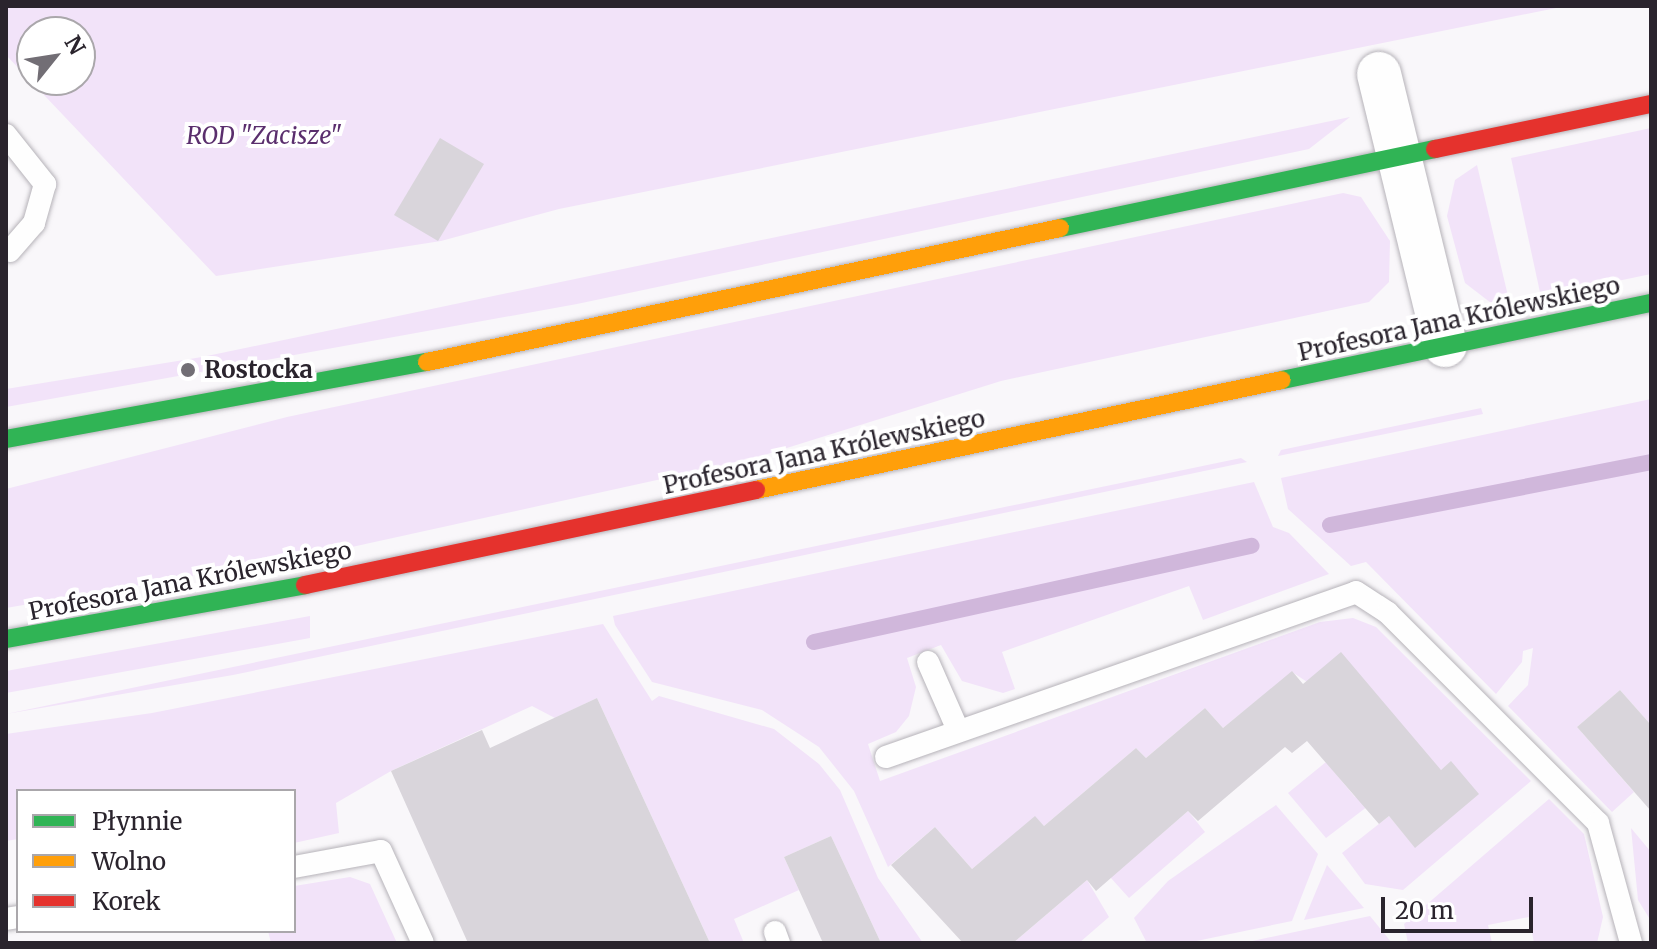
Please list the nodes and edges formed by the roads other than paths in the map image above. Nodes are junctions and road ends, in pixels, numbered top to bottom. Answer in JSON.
{"nodes":[{"id":1,"x":1379,"y":74,"type":"dead end"},
{"id":2,"x":1651,"y":104,"type":"edge"},
{"id":3,"x":6,"y":135,"type":"edge"},
{"id":4,"x":1402,"y":157,"type":"junction"},
{"id":5,"x":10,"y":251,"type":"dead end"},
{"id":6,"x":1651,"y":303,"type":"edge"},
{"id":7,"x":1445,"y":345,"type":"junction"},
{"id":8,"x":6,"y":439,"type":"edge"},
{"id":9,"x":6,"y":639,"type":"edge"},
{"id":10,"x":928,"y":662,"type":"dead end"},
{"id":11,"x":958,"y":730,"type":"junction"},
{"id":12,"x":886,"y":757,"type":"dead end"},
{"id":13,"x":296,"y":867,"type":"edge"},
{"id":14,"x":423,"y":943,"type":"edge"},
{"id":15,"x":1631,"y":943,"type":"edge"}],
"edges":[{"from":1,"to":4,"type":"street"},
{"from":2,"to":4,"type":"street"},
{"from":3,"to":5,"type":"lane"},
{"from":4,"to":7,"type":"street"},
{"from":4,"to":8,"type":"street"},
{"from":6,"to":7,"type":"street","name":"Profesora Jana Królewskiego"},
{"from":7,"to":9,"type":"street","name":"Profesora Jana Królewskiego"},
{"from":10,"to":11,"type":"lane"},
{"from":11,"to":12,"type":"lane"},
{"from":11,"to":15,"type":"lane"},
{"from":13,"to":14,"type":"lane"}]}
